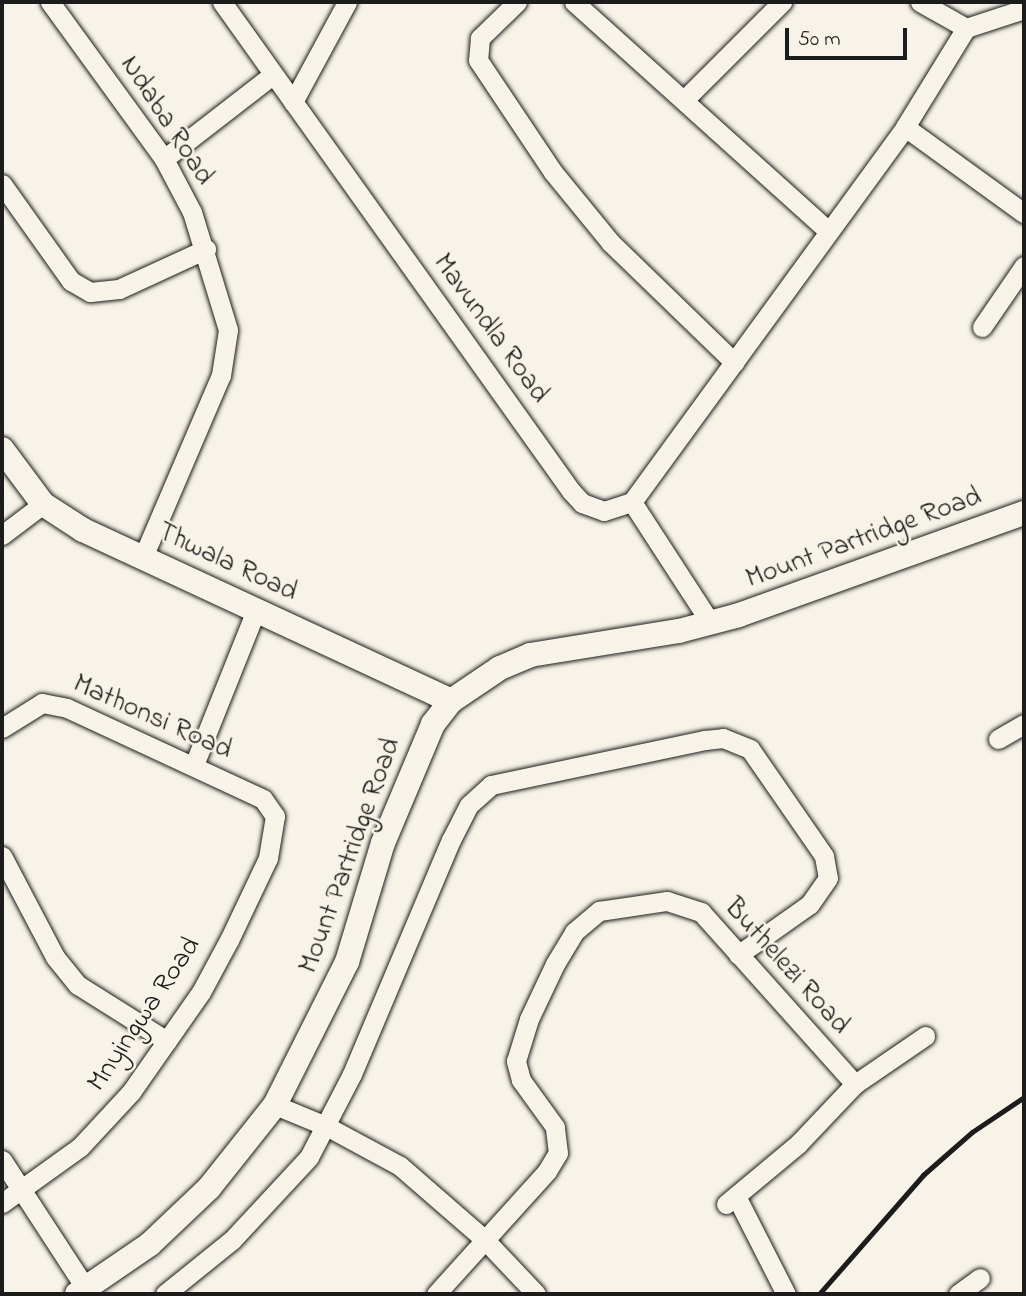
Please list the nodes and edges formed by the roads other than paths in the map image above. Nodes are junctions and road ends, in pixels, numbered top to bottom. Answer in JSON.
{"nodes":[{"id":1,"x":50,"y":2,"type":"edge"},
{"id":2,"x":222,"y":2,"type":"edge"},
{"id":3,"x":347,"y":2,"type":"edge"},
{"id":4,"x":517,"y":2,"type":"edge"},
{"id":5,"x":574,"y":2,"type":"edge"},
{"id":6,"x":782,"y":2,"type":"edge"},
{"id":7,"x":920,"y":2,"type":"edge"},
{"id":8,"x":1024,"y":9,"type":"edge"},
{"id":9,"x":966,"y":28,"type":"junction"},
{"id":10,"x":271,"y":76,"type":"junction"},
{"id":11,"x":684,"y":100,"type":"junction"},
{"id":12,"x":293,"y":102,"type":"junction"},
{"id":13,"x":905,"y":127,"type":"junction"},
{"id":14,"x":164,"y":159,"type":"junction"},
{"id":15,"x":2,"y":184,"type":"edge"},
{"id":16,"x":1024,"y":213,"type":"edge"},
{"id":17,"x":828,"y":231,"type":"junction"},
{"id":18,"x":206,"y":249,"type":"junction"},
{"id":19,"x":1024,"y":266,"type":"edge"},
{"id":20,"x":982,"y":327,"type":"dead end"},
{"id":21,"x":734,"y":362,"type":"junction"},
{"id":22,"x":2,"y":449,"type":"edge"},
{"id":23,"x":632,"y":502,"type":"junction"},
{"id":24,"x":43,"y":504,"type":"junction"},
{"id":25,"x":1024,"y":513,"type":"edge"},
{"id":26,"x":2,"y":535,"type":"edge"},
{"id":27,"x":144,"y":557,"type":"junction"},
{"id":28,"x":256,"y":610,"type":"junction"},
{"id":29,"x":710,"y":622,"type":"junction"},
{"id":30,"x":451,"y":701,"type":"junction"},
{"id":31,"x":1024,"y":724,"type":"edge"},
{"id":32,"x":2,"y":728,"type":"edge"},
{"id":33,"x":998,"y":739,"type":"dead end"},
{"id":34,"x":194,"y":765,"type":"junction"},
{"id":35,"x":275,"y":816,"type":"joint"},
{"id":36,"x":2,"y":856,"type":"edge"},
{"id":37,"x":738,"y":955,"type":"junction"},
{"id":38,"x":925,"y":1037,"type":"dead end"},
{"id":39,"x":167,"y":1041,"type":"junction"},
{"id":40,"x":855,"y":1084,"type":"junction"},
{"id":41,"x":275,"y":1105,"type":"junction"},
{"id":42,"x":326,"y":1126,"type":"junction"},
{"id":43,"x":2,"y":1160,"type":"edge"},
{"id":44,"x":21,"y":1189,"type":"junction"},
{"id":45,"x":2,"y":1203,"type":"edge"},
{"id":46,"x":485,"y":1240,"type":"junction"},
{"id":47,"x":980,"y":1279,"type":"dead end"},
{"id":48,"x":81,"y":1291,"type":"edge"},
{"id":49,"x":165,"y":1294,"type":"edge"},
{"id":50,"x":436,"y":1294,"type":"edge"},
{"id":51,"x":536,"y":1294,"type":"edge"},
{"id":52,"x":786,"y":1294,"type":"edge"},
{"id":53,"x":958,"y":1294,"type":"edge"}],
"edges":[{"from":1,"to":14,"type":"street","name":"Ndaba Road"},
{"from":2,"to":10,"type":"street","name":"Mavundla Road"},
{"from":3,"to":12,"type":"street"},
{"from":4,"to":21,"type":"street"},
{"from":5,"to":11,"type":"street"},
{"from":6,"to":11,"type":"street"},
{"from":7,"to":9,"type":"street"},
{"from":8,"to":9,"type":"street"},
{"from":9,"to":13,"type":"street"},
{"from":10,"to":12,"type":"street","name":"Mavundla Road"},
{"from":10,"to":14,"type":"street"},
{"from":11,"to":17,"type":"street"},
{"from":12,"to":23,"type":"street","name":"Mavundla Road"},
{"from":13,"to":16,"type":"street"},
{"from":13,"to":17,"type":"street"},
{"from":14,"to":18,"type":"street","name":"Ndaba Road"},
{"from":15,"to":18,"type":"street"},
{"from":17,"to":21,"type":"street"},
{"from":18,"to":27,"type":"street","name":"Ndaba Road"},
{"from":19,"to":20,"type":"street"},
{"from":21,"to":23,"type":"street"},
{"from":22,"to":24,"type":"street","name":"Thwala Road"},
{"from":23,"to":29,"type":"street"},
{"from":24,"to":26,"type":"street"},
{"from":24,"to":27,"type":"street","name":"Thwala Road"},
{"from":25,"to":29,"type":"street","name":"Mount Partridge Road"},
{"from":27,"to":28,"type":"street","name":"Thwala Road"},
{"from":28,"to":30,"type":"street","name":"Thwala Road"},
{"from":28,"to":34,"type":"street"},
{"from":29,"to":30,"type":"street","name":"Mount Partridge Road"},
{"from":30,"to":41,"type":"street","name":"Mount Partridge Road"},
{"from":31,"to":33,"type":"street"},
{"from":32,"to":34,"type":"street","name":"Mathonsi Road"},
{"from":34,"to":35,"type":"street","name":"Mathonsi Road"},
{"from":35,"to":39,"type":"street","name":"Mnyingwa Road"},
{"from":36,"to":39,"type":"street"},
{"from":37,"to":40,"type":"street","name":"Buthelezi Road"},
{"from":37,"to":42,"type":"street"},
{"from":37,"to":46,"type":"street","name":"Buthelezi Road"},
{"from":38,"to":40,"type":"street"},
{"from":39,"to":44,"type":"street","name":"Mnyingwa Road"},
{"from":40,"to":52,"type":"street"},
{"from":41,"to":42,"type":"street"},
{"from":41,"to":48,"type":"street","name":"Mount Partridge Road"},
{"from":42,"to":46,"type":"street"},
{"from":42,"to":49,"type":"street"},
{"from":43,"to":44,"type":"street"},
{"from":44,"to":45,"type":"street","name":"Mnyingwa Road"},
{"from":44,"to":48,"type":"street"},
{"from":46,"to":50,"type":"street","name":"Buthelezi Road"},
{"from":46,"to":51,"type":"street"},
{"from":47,"to":53,"type":"street"}]}
